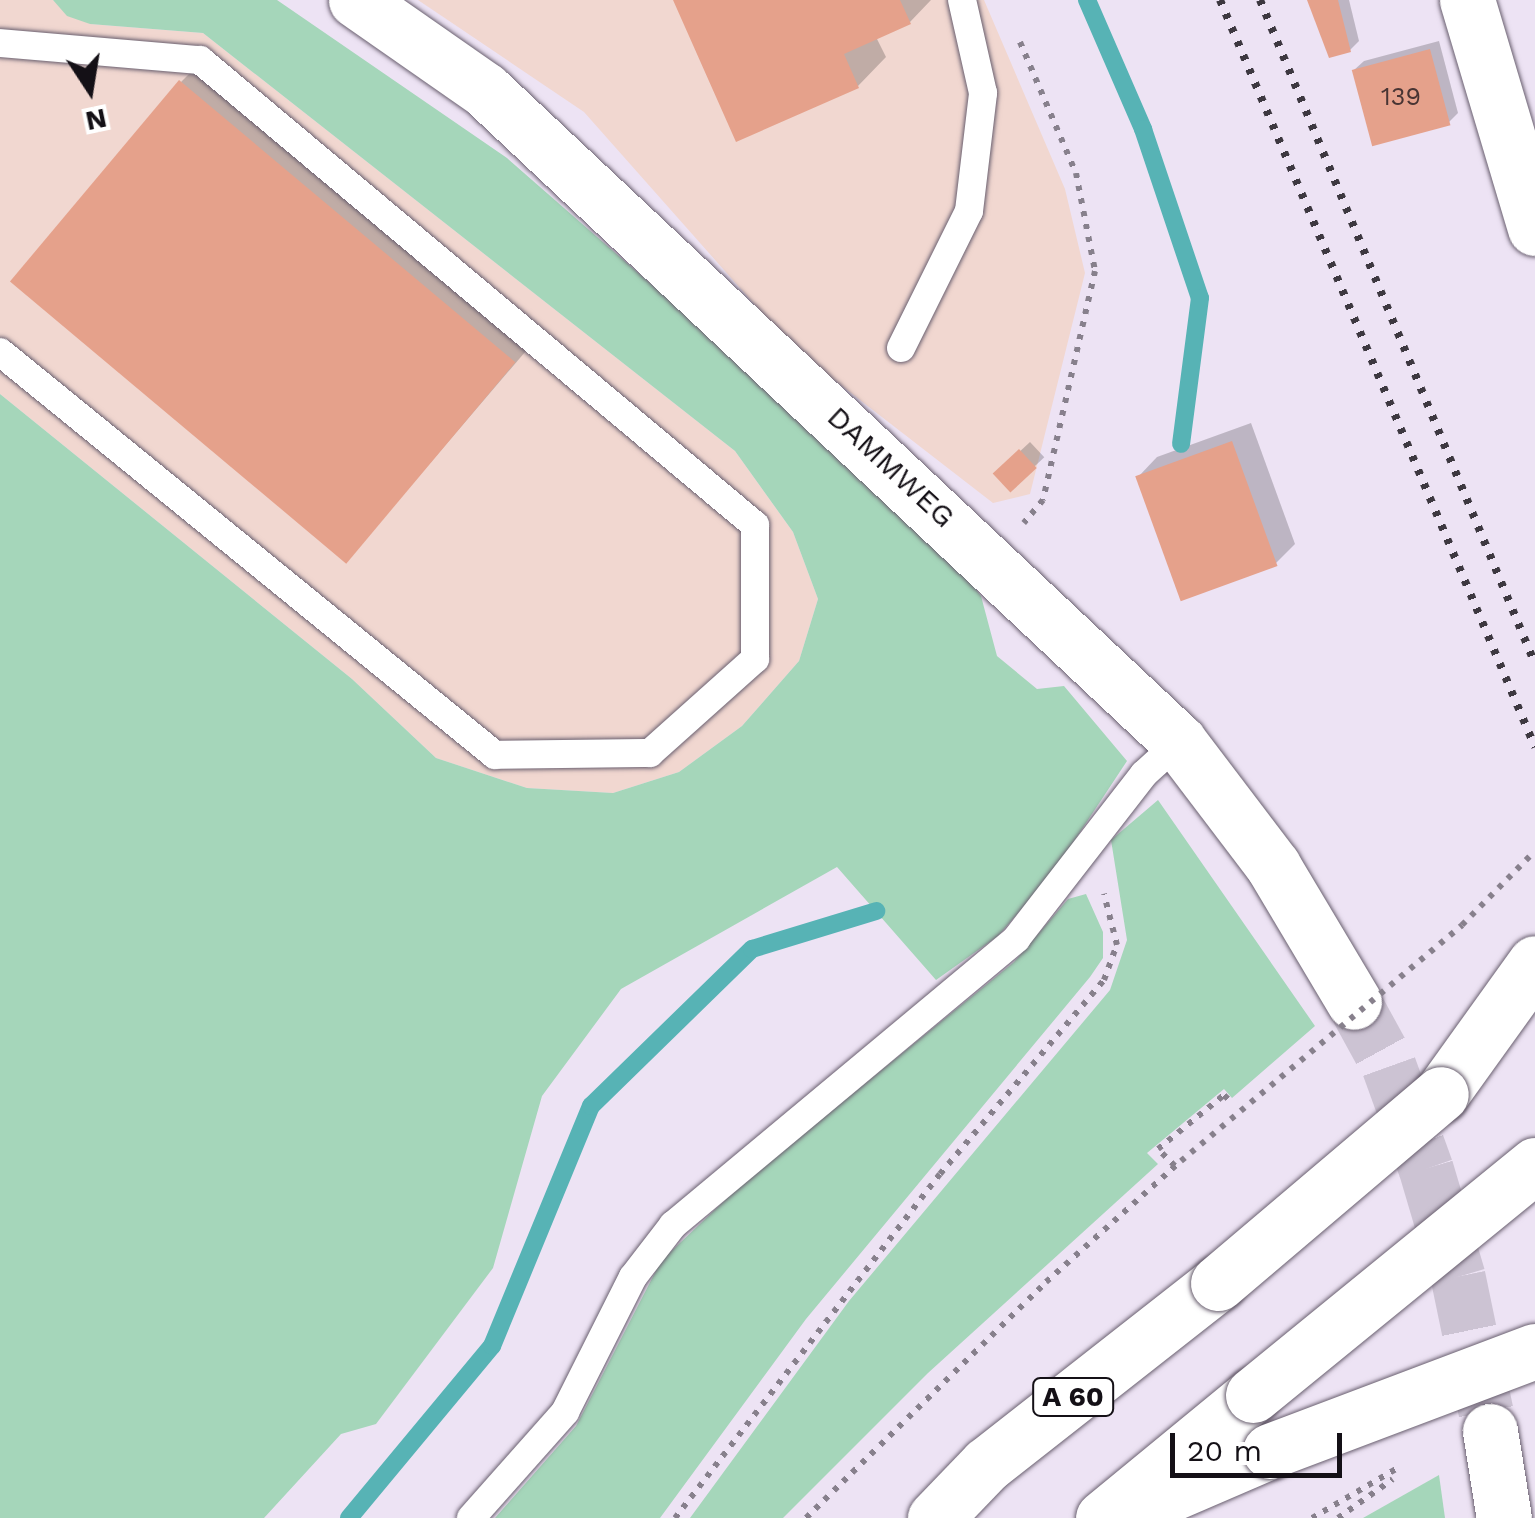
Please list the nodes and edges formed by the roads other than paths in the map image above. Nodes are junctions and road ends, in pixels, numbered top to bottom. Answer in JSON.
{"nodes":[{"id":1,"x":356,"y":0,"type":"edge"},
{"id":2,"x":962,"y":0,"type":"edge"},
{"id":3,"x":1467,"y":0,"type":"edge"},
{"id":4,"x":0,"y":42,"type":"edge"},
{"id":5,"x":1535,"y":228,"type":"edge"},
{"id":6,"x":902,"y":348,"type":"dead end"},
{"id":7,"x":0,"y":352,"type":"edge"},
{"id":8,"x":1179,"y":742,"type":"junction"},
{"id":9,"x":1535,"y":963,"type":"edge"},
{"id":10,"x":1354,"y":1002,"type":"tunnel mouth"},
{"id":11,"x":1535,"y":1020,"type":"edge"},
{"id":12,"x":1441,"y":1094,"type":"junction"},
{"id":13,"x":1535,"y":1165,"type":"edge"},
{"id":14,"x":1535,"y":1350,"type":"edge"},
{"id":15,"x":1490,"y":1431,"type":"tunnel mouth"},
{"id":16,"x":471,"y":1518,"type":"edge"},
{"id":17,"x":935,"y":1518,"type":"edge"},
{"id":18,"x":1103,"y":1518,"type":"edge"},
{"id":19,"x":1114,"y":1518,"type":"edge"},
{"id":20,"x":1504,"y":1518,"type":"edge"}],
"edges":[{"from":1,"to":8,"type":"main road","name":"DAMMWEG"},
{"from":2,"to":6,"type":"lane"},
{"from":3,"to":5,"type":"main road"},
{"from":4,"to":7,"type":"lane"},
{"from":8,"to":10,"type":"main road","name":"DAMMWEG"},
{"from":8,"to":16,"type":"lane"},
{"from":9,"to":12,"type":"main road","number":"A 60"},
{"from":11,"to":12,"type":"main road","number":"A 60"},
{"from":12,"to":17,"type":"main road","number":"A 60","bridge":true},
{"from":13,"to":18,"type":"main road","bridge":true},
{"from":14,"to":19,"type":"main road","bridge":true},
{"from":15,"to":20,"type":"main road"}]}
